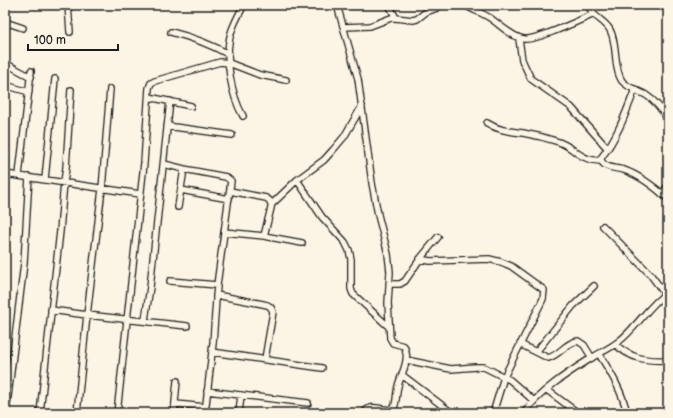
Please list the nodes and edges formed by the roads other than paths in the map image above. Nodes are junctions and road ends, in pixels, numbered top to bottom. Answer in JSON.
{"nodes":[{"id":1,"x":68,"y":5,"type":"edge"},
{"id":2,"x":244,"y":5,"type":"edge"},
{"id":3,"x":337,"y":5,"type":"edge"},
{"id":4,"x":389,"y":5,"type":"edge"},
{"id":5,"x":440,"y":5,"type":"edge"},
{"id":6,"x":465,"y":5,"type":"edge"},
{"id":7,"x":589,"y":5,"type":"edge"},
{"id":8,"x":594,"y":14,"type":"junction"},
{"id":9,"x":396,"y":18,"type":"junction"},
{"id":10,"x":5,"y":22,"type":"edge"},
{"id":11,"x":344,"y":27,"type":"junction"},
{"id":12,"x":23,"y":28,"type":"dead end"},
{"id":13,"x":70,"y":32,"type":"dead end"},
{"id":14,"x":171,"y":32,"type":"dead end"},
{"id":15,"x":519,"y":38,"type":"junction"},
{"id":16,"x":228,"y":54,"type":"junction"},
{"id":17,"x":5,"y":63,"type":"edge"},
{"id":18,"x":229,"y":63,"type":"junction"},
{"id":19,"x":55,"y":79,"type":"dead end"},
{"id":20,"x":286,"y":80,"type":"dead end"},
{"id":21,"x":5,"y":85,"type":"edge"},
{"id":22,"x":110,"y":89,"type":"dead end"},
{"id":23,"x":635,"y":89,"type":"junction"},
{"id":24,"x":71,"y":90,"type":"dead end"},
{"id":25,"x":29,"y":92,"type":"junction"},
{"id":26,"x":149,"y":97,"type":"junction"},
{"id":27,"x":170,"y":101,"type":"junction"},
{"id":28,"x":191,"y":106,"type":"dead end"},
{"id":29,"x":362,"y":106,"type":"junction"},
{"id":30,"x":244,"y":116,"type":"dead end"},
{"id":31,"x":668,"y":121,"type":"edge"},
{"id":32,"x":487,"y":123,"type":"dead end"},
{"id":33,"x":168,"y":126,"type":"junction"},
{"id":34,"x":232,"y":135,"type":"dead end"},
{"id":35,"x":608,"y":149,"type":"junction"},
{"id":36,"x":601,"y":161,"type":"junction"},
{"id":37,"x":164,"y":164,"type":"junction"},
{"id":38,"x":184,"y":170,"type":"junction"},
{"id":39,"x":5,"y":174,"type":"edge"},
{"id":40,"x":19,"y":175,"type":"junction"},
{"id":41,"x":30,"y":177,"type":"junction"},
{"id":42,"x":46,"y":179,"type":"junction"},
{"id":43,"x":297,"y":180,"type":"junction"},
{"id":44,"x":64,"y":182,"type":"junction"},
{"id":45,"x":668,"y":186,"type":"edge"},
{"id":46,"x":102,"y":189,"type":"junction"},
{"id":47,"x":181,"y":190,"type":"junction"},
{"id":48,"x":230,"y":191,"type":"junction"},
{"id":49,"x":140,"y":194,"type":"junction"},
{"id":50,"x":662,"y":194,"type":"junction"},
{"id":51,"x":229,"y":199,"type":"junction"},
{"id":52,"x":668,"y":199,"type":"edge"},
{"id":53,"x":272,"y":204,"type":"junction"},
{"id":54,"x":178,"y":207,"type":"dead end"},
{"id":55,"x":604,"y":226,"type":"dead end"},
{"id":56,"x":224,"y":232,"type":"junction"},
{"id":57,"x":264,"y":236,"type":"junction"},
{"id":58,"x":438,"y":237,"type":"dead end"},
{"id":59,"x":302,"y":243,"type":"dead end"},
{"id":60,"x":420,"y":259,"type":"junction"},
{"id":61,"x":170,"y":280,"type":"dead end"},
{"id":62,"x":389,"y":284,"type":"junction"},
{"id":63,"x":217,"y":285,"type":"junction"},
{"id":64,"x":594,"y":286,"type":"dead end"},
{"id":65,"x":667,"y":293,"type":"edge"},
{"id":66,"x":216,"y":295,"type":"junction"},
{"id":67,"x":51,"y":310,"type":"junction"},
{"id":68,"x":87,"y":315,"type":"junction"},
{"id":69,"x":127,"y":319,"type":"junction"},
{"id":70,"x":145,"y":320,"type":"junction"},
{"id":71,"x":187,"y":326,"type":"dead end"},
{"id":72,"x":389,"y":327,"type":"junction"},
{"id":73,"x":520,"y":344,"type":"junction"},
{"id":74,"x":615,"y":344,"type":"junction"},
{"id":75,"x":212,"y":352,"type":"junction"},
{"id":76,"x":536,"y":352,"type":"junction"},
{"id":77,"x":599,"y":354,"type":"junction"},
{"id":78,"x":592,"y":358,"type":"junction"},
{"id":79,"x":265,"y":360,"type":"junction"},
{"id":80,"x":406,"y":360,"type":"junction"},
{"id":81,"x":668,"y":360,"type":"edge"},
{"id":82,"x":322,"y":368,"type":"dead end"},
{"id":83,"x":402,"y":376,"type":"junction"},
{"id":84,"x":504,"y":377,"type":"junction"},
{"id":85,"x":177,"y":381,"type":"dead end"},
{"id":86,"x":547,"y":390,"type":"junction"},
{"id":87,"x":207,"y":391,"type":"junction"},
{"id":88,"x":241,"y":395,"type":"junction"},
{"id":89,"x":534,"y":401,"type":"junction"},
{"id":90,"x":308,"y":403,"type":"dead end"},
{"id":91,"x":176,"y":404,"type":"junction"},
{"id":92,"x":205,"y":410,"type":"edge"},
{"id":93,"x":6,"y":413,"type":"edge"},
{"id":94,"x":40,"y":413,"type":"edge"},
{"id":95,"x":77,"y":413,"type":"edge"},
{"id":96,"x":117,"y":413,"type":"edge"},
{"id":97,"x":174,"y":413,"type":"edge"},
{"id":98,"x":239,"y":413,"type":"edge"},
{"id":99,"x":364,"y":413,"type":"edge"},
{"id":100,"x":452,"y":413,"type":"edge"},
{"id":101,"x":493,"y":413,"type":"edge"},
{"id":102,"x":524,"y":413,"type":"edge"},
{"id":103,"x":578,"y":413,"type":"edge"},
{"id":104,"x":627,"y":413,"type":"edge"}],
"edges":[{"from":1,"to":13,"type":"street"},
{"from":2,"to":16,"type":"street"},
{"from":3,"to":11,"type":"street"},
{"from":4,"to":9,"type":"street"},
{"from":5,"to":9,"type":"street"},
{"from":6,"to":15,"type":"street"},
{"from":7,"to":8,"type":"street"},
{"from":8,"to":15,"type":"street"},
{"from":8,"to":23,"type":"street"},
{"from":9,"to":11,"type":"street"},
{"from":10,"to":12,"type":"street"},
{"from":11,"to":29,"type":"street"},
{"from":14,"to":16,"type":"street"},
{"from":15,"to":35,"type":"street"},
{"from":16,"to":18,"type":"street"},
{"from":17,"to":25,"type":"street"},
{"from":18,"to":20,"type":"street"},
{"from":18,"to":26,"type":"street"},
{"from":18,"to":30,"type":"street"},
{"from":19,"to":42,"type":"street"},
{"from":21,"to":25,"type":"street"},
{"from":22,"to":46,"type":"street"},
{"from":23,"to":31,"type":"street"},
{"from":23,"to":35,"type":"street"},
{"from":24,"to":44,"type":"street"},
{"from":25,"to":40,"type":"street"},
{"from":26,"to":27,"type":"street"},
{"from":26,"to":49,"type":"street"},
{"from":27,"to":28,"type":"street"},
{"from":27,"to":33,"type":"street"},
{"from":29,"to":43,"type":"street"},
{"from":29,"to":62,"type":"street"},
{"from":32,"to":36,"type":"street"},
{"from":33,"to":34,"type":"street"},
{"from":33,"to":37,"type":"street"},
{"from":35,"to":36,"type":"street"},
{"from":36,"to":50,"type":"street"},
{"from":37,"to":38,"type":"street"},
{"from":37,"to":70,"type":"street"},
{"from":38,"to":47,"type":"street"},
{"from":38,"to":48,"type":"street"},
{"from":39,"to":40,"type":"street"},
{"from":40,"to":41,"type":"street"},
{"from":41,"to":42,"type":"street"},
{"from":41,"to":93,"type":"street"},
{"from":42,"to":44,"type":"street"},
{"from":43,"to":53,"type":"street"},
{"from":43,"to":72,"type":"street"},
{"from":44,"to":46,"type":"street"},
{"from":44,"to":67,"type":"street"},
{"from":45,"to":50,"type":"street"},
{"from":46,"to":49,"type":"street"},
{"from":46,"to":68,"type":"street"},
{"from":47,"to":51,"type":"street"},
{"from":47,"to":54,"type":"street"},
{"from":48,"to":51,"type":"street"},
{"from":48,"to":53,"type":"street"},
{"from":49,"to":69,"type":"street"},
{"from":50,"to":52,"type":"street"},
{"from":51,"to":56,"type":"street"},
{"from":53,"to":57,"type":"street"},
{"from":55,"to":65,"type":"street"},
{"from":56,"to":57,"type":"street"},
{"from":56,"to":63,"type":"street"},
{"from":57,"to":59,"type":"street"},
{"from":58,"to":60,"type":"street"},
{"from":60,"to":62,"type":"street"},
{"from":60,"to":73,"type":"street"},
{"from":61,"to":63,"type":"street"},
{"from":62,"to":72,"type":"street"},
{"from":63,"to":66,"type":"street"},
{"from":64,"to":76,"type":"street"},
{"from":65,"to":74,"type":"street"},
{"from":66,"to":75,"type":"street"},
{"from":66,"to":79,"type":"street"},
{"from":67,"to":68,"type":"street"},
{"from":67,"to":94,"type":"street"},
{"from":68,"to":69,"type":"street"},
{"from":68,"to":95,"type":"street"},
{"from":69,"to":70,"type":"street"},
{"from":69,"to":96,"type":"street"},
{"from":70,"to":71,"type":"street"},
{"from":72,"to":80,"type":"street"},
{"from":73,"to":76,"type":"street"},
{"from":73,"to":84,"type":"street"},
{"from":74,"to":77,"type":"street"},
{"from":74,"to":81,"type":"street"},
{"from":75,"to":79,"type":"street"},
{"from":75,"to":87,"type":"street"},
{"from":76,"to":78,"type":"street"},
{"from":77,"to":78,"type":"street"},
{"from":77,"to":104,"type":"street"},
{"from":78,"to":86,"type":"street"},
{"from":79,"to":82,"type":"street"},
{"from":80,"to":83,"type":"street"},
{"from":80,"to":84,"type":"street"},
{"from":83,"to":99,"type":"street"},
{"from":83,"to":100,"type":"street"},
{"from":84,"to":89,"type":"street"},
{"from":84,"to":101,"type":"street"},
{"from":85,"to":91,"type":"street"},
{"from":86,"to":89,"type":"street"},
{"from":86,"to":103,"type":"street"},
{"from":87,"to":88,"type":"street"},
{"from":87,"to":92,"type":"street"},
{"from":88,"to":90,"type":"street"},
{"from":88,"to":98,"type":"street"},
{"from":89,"to":102,"type":"street"},
{"from":91,"to":92,"type":"street"},
{"from":91,"to":97,"type":"street"}]}
